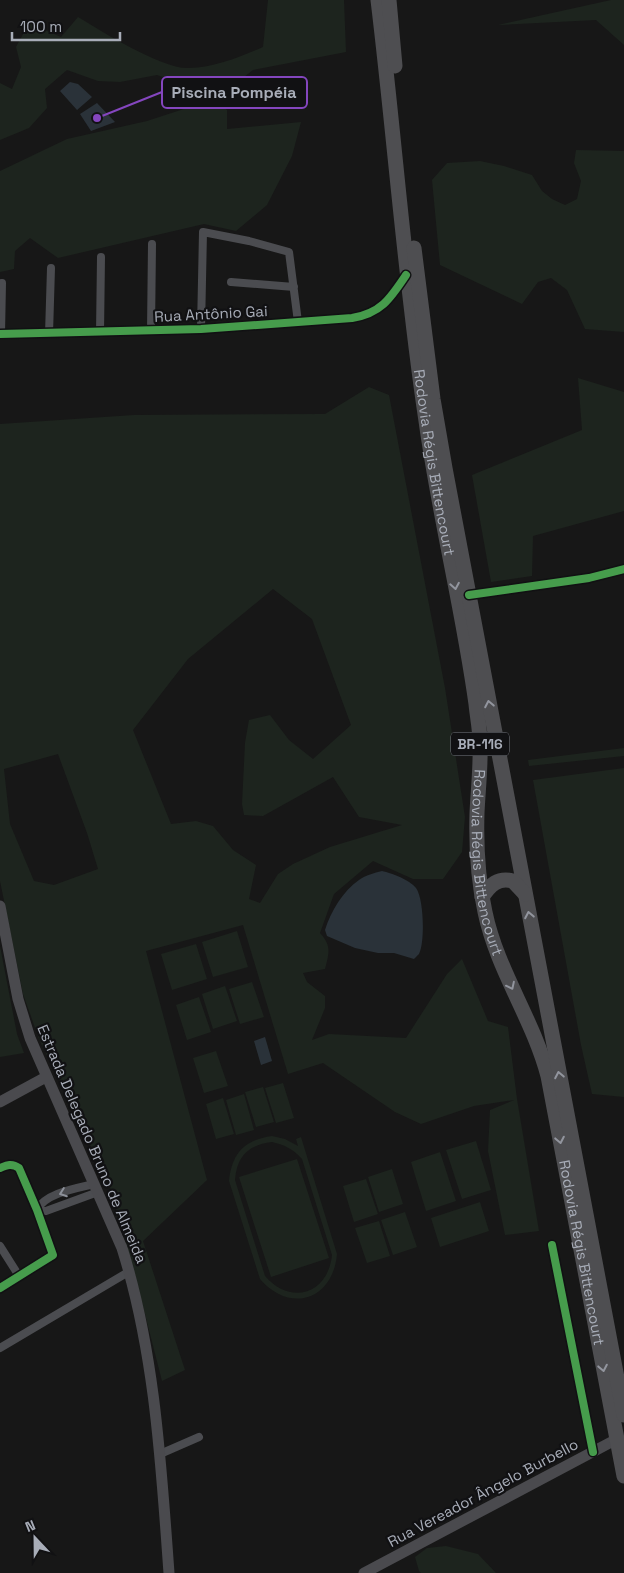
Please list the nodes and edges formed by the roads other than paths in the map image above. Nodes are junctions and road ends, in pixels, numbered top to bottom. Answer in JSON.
{"nodes":[{"id":1,"x":378,"y":0,"type":"edge"},
{"id":2,"x":389,"y":0,"type":"edge"},
{"id":3,"x":152,"y":244,"type":"dead end"},
{"id":4,"x":101,"y":257,"type":"dead end"},
{"id":5,"x":51,"y":268,"type":"dead end"},
{"id":6,"x":406,"y":275,"type":"junction"},
{"id":7,"x":2,"y":282,"type":"dead end"},
{"id":8,"x":231,"y":282,"type":"dead end"},
{"id":9,"x":294,"y":287,"type":"junction"},
{"id":10,"x":298,"y":322,"type":"junction"},
{"id":11,"x":201,"y":329,"type":"junction"},
{"id":12,"x":151,"y":331,"type":"junction"},
{"id":13,"x":100,"y":333,"type":"junction"},
{"id":14,"x":0,"y":334,"type":"edge"},
{"id":15,"x":49,"y":334,"type":"junction"},
{"id":16,"x":624,"y":568,"type":"edge"},
{"id":17,"x":469,"y":595,"type":"junction"},
{"id":18,"x":525,"y":894,"type":"junction"},
{"id":19,"x":482,"y":896,"type":"junction"},
{"id":20,"x":0,"y":906,"type":"edge"},
{"id":21,"x":46,"y":1077,"type":"junction"},
{"id":22,"x":0,"y":1102,"type":"edge"},
{"id":23,"x":0,"y":1168,"type":"edge"},
{"id":24,"x":96,"y":1188,"type":"junction"},
{"id":25,"x":37,"y":1210,"type":"junction"},
{"id":26,"x":552,"y":1245,"type":"dead end"},
{"id":27,"x":0,"y":1246,"type":"edge"},
{"id":28,"x":130,"y":1271,"type":"junction"},
{"id":29,"x":19,"y":1276,"type":"junction"},
{"id":30,"x":0,"y":1288,"type":"edge"},
{"id":31,"x":0,"y":1348,"type":"edge"},
{"id":32,"x":624,"y":1415,"type":"edge"},
{"id":33,"x":199,"y":1437,"type":"dead end"},
{"id":34,"x":617,"y":1439,"type":"junction"},
{"id":35,"x":593,"y":1452,"type":"junction"},
{"id":36,"x":160,"y":1454,"type":"junction"},
{"id":37,"x":624,"y":1476,"type":"edge"},
{"id":38,"x":169,"y":1573,"type":"edge"},
{"id":39,"x":364,"y":1573,"type":"edge"}],
"edges":[{"from":1,"to":6,"type":"highway","name":"Rodovia Régis Bittencourt","number":"BR-116"},
{"from":2,"to":17,"type":"highway","name":"Rodovia Régis Bittencourt","number":"BR-116"},
{"from":3,"to":12,"type":"street"},
{"from":4,"to":13,"type":"street"},
{"from":5,"to":15,"type":"street"},
{"from":6,"to":10,"type":"street","name":"Rua Antônio Gai"},
{"from":6,"to":19,"type":"highway","name":"Rodovia Régis Bittencourt","number":"BR-116","one_way":true},
{"from":7,"to":14,"type":"street"},
{"from":8,"to":9,"type":"street"},
{"from":9,"to":10,"type":"street"},
{"from":9,"to":11,"type":"street"},
{"from":10,"to":11,"type":"street","name":"Rua Antônio Gai"},
{"from":11,"to":12,"type":"street","name":"Rua Antônio Gai"},
{"from":12,"to":13,"type":"street","name":"Rua Antônio Gai"},
{"from":13,"to":15,"type":"street","name":"Rua Antônio Gai"},
{"from":14,"to":15,"type":"street","name":"Rua Antônio Gai"},
{"from":16,"to":17,"type":"street"},
{"from":18,"to":17,"type":"highway","name":"Rodovia Régis Bittencourt","number":"BR-116","one_way":true},
{"from":18,"to":19,"type":"highway"},
{"from":32,"to":18,"type":"highway","name":"Rodovia Régis Bittencourt","number":"BR-116","one_way":true},
{"from":19,"to":34,"type":"highway","name":"Rodovia Régis Bittencourt","number":"BR-116","one_way":true},
{"from":20,"to":21,"type":"main road","name":"Estrada Delegado Bruno de Almeida"},
{"from":21,"to":22,"type":"main road"},
{"from":21,"to":24,"type":"main road","name":"Estrada Delegado Bruno de Almeida"},
{"from":23,"to":25,"type":"street"},
{"from":24,"to":25,"type":"street"},
{"from":24,"to":25,"type":"street","one_way":true},
{"from":24,"to":28,"type":"main road","name":"Estrada Delegado Bruno de Almeida"},
{"from":25,"to":29,"type":"street"},
{"from":26,"to":35,"type":"street"},
{"from":27,"to":29,"type":"street"},
{"from":28,"to":31,"type":"street"},
{"from":28,"to":36,"type":"main road","name":"Estrada Delegado Bruno de Almeida"},
{"from":29,"to":30,"type":"street"},
{"from":33,"to":36,"type":"street"},
{"from":34,"to":35,"type":"main road","name":"Rua Vereador Ângelo Burbello"},
{"from":34,"to":37,"type":"highway","name":"Rodovia Régis Bittencourt","number":"BR-116"},
{"from":35,"to":39,"type":"main road","name":"Rua Vereador Ângelo Burbello"},
{"from":36,"to":38,"type":"main road","name":"Estrada Delegado Bruno de Almeida"}]}
